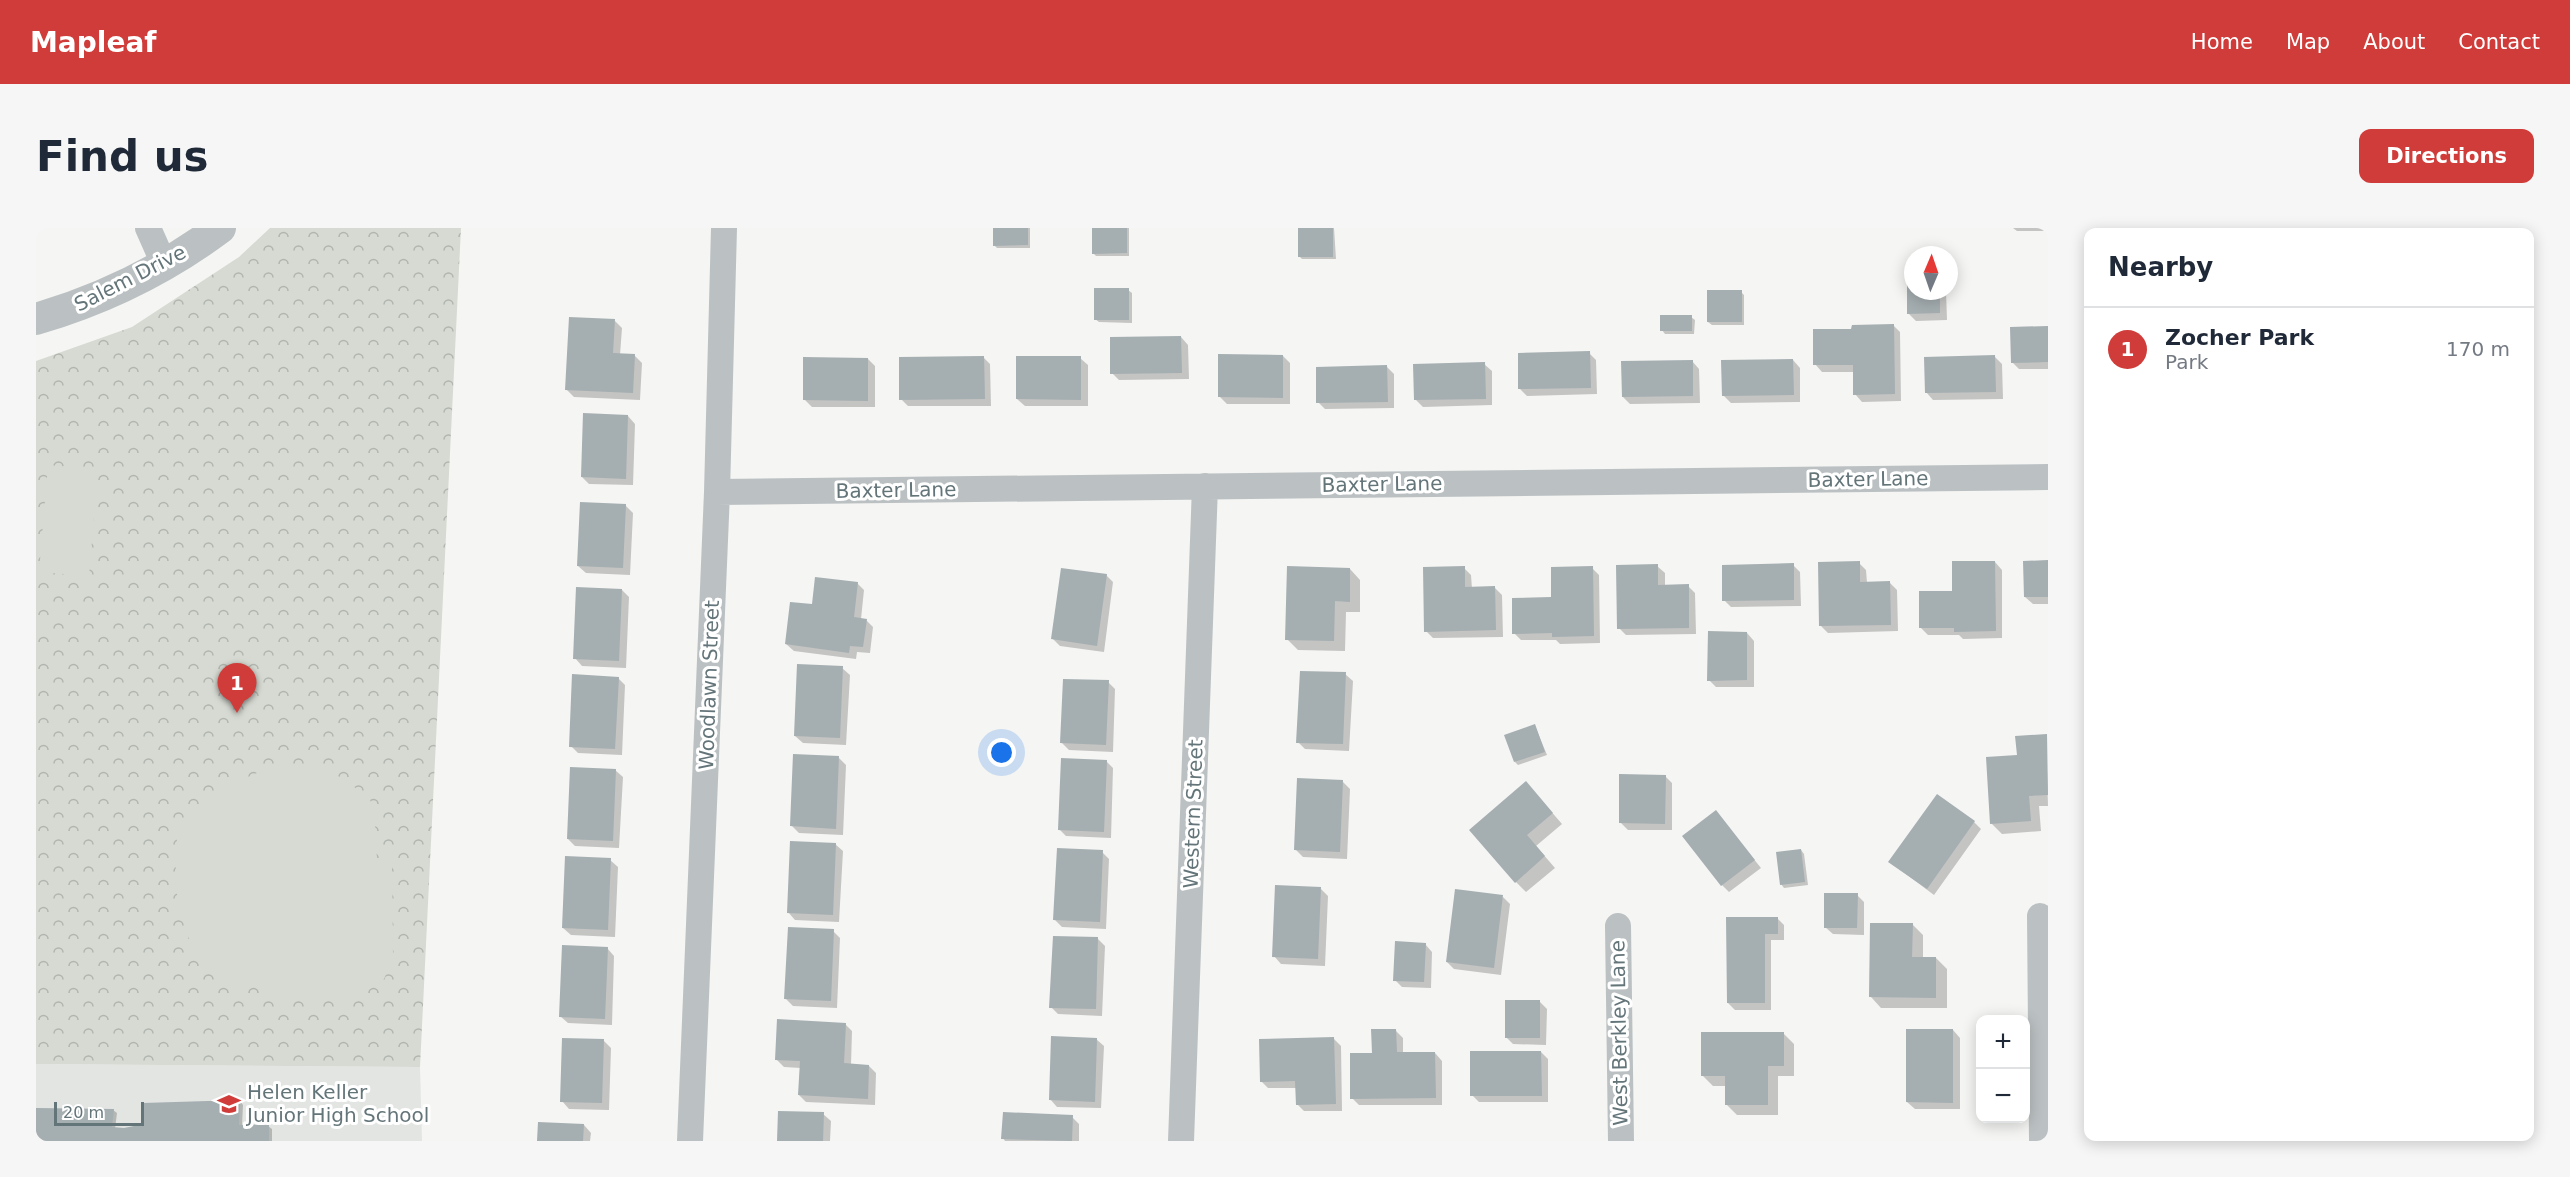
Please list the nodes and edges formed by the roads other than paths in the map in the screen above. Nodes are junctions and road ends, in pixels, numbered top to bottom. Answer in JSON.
{"nodes":[{"id":1,"x":148,"y":228,"type":"edge"},
{"id":2,"x":219,"y":228,"type":"edge"},
{"id":3,"x":724,"y":228,"type":"edge"},
{"id":4,"x":165,"y":264,"type":"junction"},
{"id":5,"x":36,"y":319,"type":"edge"},
{"id":6,"x":2048,"y":477,"type":"edge"},
{"id":7,"x":1205,"y":486,"type":"junction"},
{"id":8,"x":717,"y":492,"type":"junction"},
{"id":9,"x":2040,"y":916,"type":"dead end"},
{"id":10,"x":1618,"y":926,"type":"dead end"},
{"id":11,"x":690,"y":1141,"type":"edge"},
{"id":12,"x":1181,"y":1141,"type":"edge"},
{"id":13,"x":1621,"y":1141,"type":"edge"},
{"id":14,"x":2042,"y":1141,"type":"edge"}],
"edges":[{"from":1,"to":4,"type":"street"},
{"from":2,"to":4,"type":"street","name":"Salem Drive"},
{"from":3,"to":8,"type":"street","name":"Woodlawn Street"},
{"from":4,"to":5,"type":"street","name":"Salem Drive"},
{"from":6,"to":7,"type":"street","name":"Baxter Lane"},
{"from":7,"to":8,"type":"street","name":"Baxter Lane"},
{"from":7,"to":12,"type":"street","name":"Western Street"},
{"from":8,"to":11,"type":"street","name":"Woodlawn Street"},
{"from":9,"to":14,"type":"street"},
{"from":10,"to":13,"type":"street","name":"West Berkley Lane"}]}
